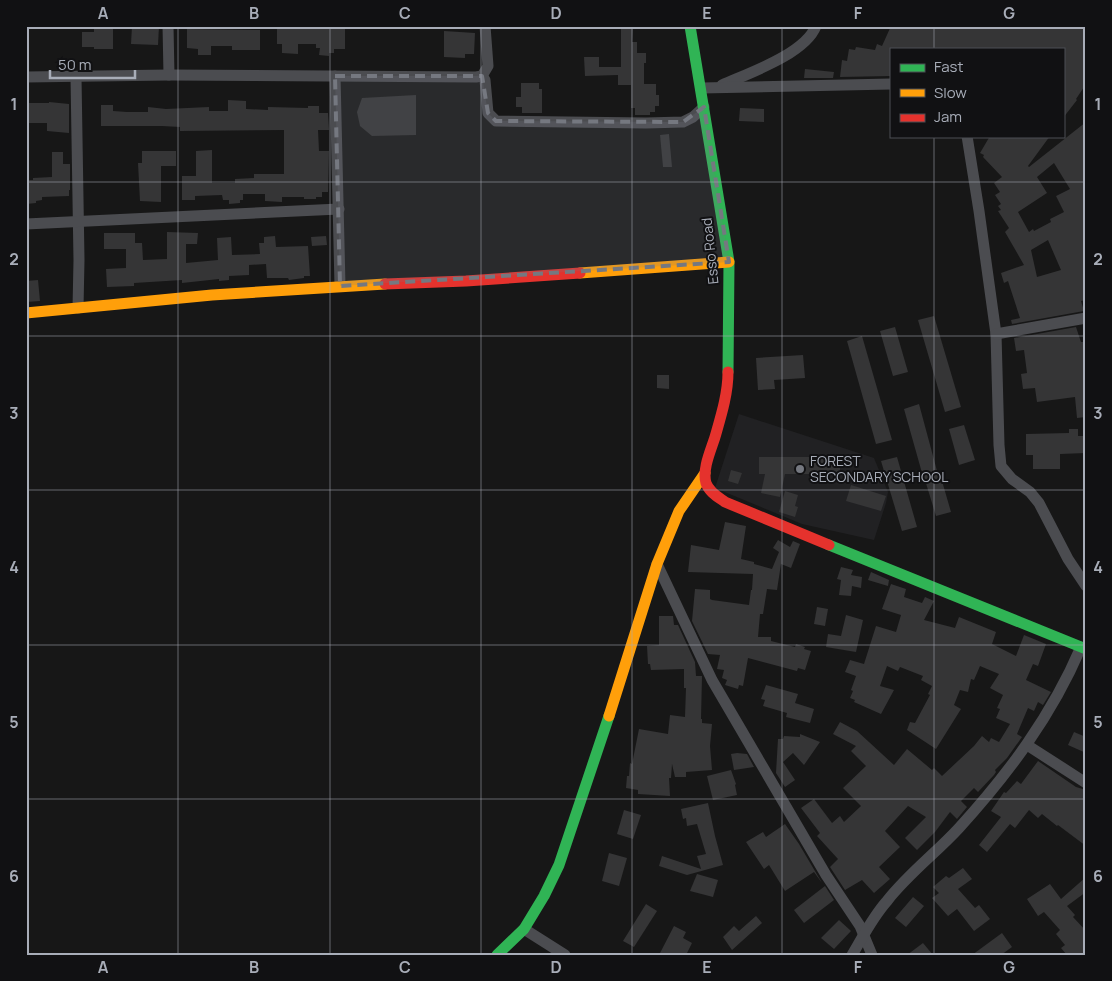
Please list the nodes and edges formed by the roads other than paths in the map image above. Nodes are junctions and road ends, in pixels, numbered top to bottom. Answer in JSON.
{"nodes":[{"id":1,"x":168,"y":26,"type":"edge"},
{"id":2,"x":485,"y":26,"type":"edge"},
{"id":3,"x":690,"y":26,"type":"edge"},
{"id":4,"x":816,"y":26,"type":"edge"},
{"id":5,"x":169,"y":75,"type":"junction"},
{"id":6,"x":335,"y":76,"type":"junction"},
{"id":7,"x":482,"y":76,"type":"junction"},
{"id":8,"x":26,"y":77,"type":"edge"},
{"id":9,"x":76,"y":77,"type":"junction"},
{"id":10,"x":890,"y":84,"type":"edge"},
{"id":11,"x":718,"y":87,"type":"junction"},
{"id":12,"x":701,"y":88,"type":"junction"},
{"id":13,"x":704,"y":107,"type":"junction"},
{"id":14,"x":967,"y":138,"type":"edge"},
{"id":15,"x":339,"y":209,"type":"junction"},
{"id":16,"x":77,"y":221,"type":"junction"},
{"id":17,"x":26,"y":224,"type":"edge"},
{"id":18,"x":729,"y":262,"type":"junction"},
{"id":19,"x":340,"y":286,"type":"junction"},
{"id":20,"x":78,"y":308,"type":"junction"},
{"id":21,"x":26,"y":312,"type":"edge"},
{"id":22,"x":1086,"y":318,"type":"edge"},
{"id":23,"x":996,"y":334,"type":"junction"},
{"id":24,"x":705,"y":473,"type":"junction"},
{"id":25,"x":657,"y":564,"type":"junction"},
{"id":26,"x":1086,"y":586,"type":"edge"},
{"id":27,"x":1083,"y":648,"type":"edge"},
{"id":28,"x":1027,"y":745,"type":"junction"},
{"id":29,"x":1086,"y":783,"type":"edge"},
{"id":30,"x":524,"y":929,"type":"junction"},
{"id":31,"x":863,"y":934,"type":"junction"},
{"id":32,"x":497,"y":955,"type":"edge"},
{"id":33,"x":565,"y":955,"type":"edge"},
{"id":34,"x":852,"y":955,"type":"edge"},
{"id":35,"x":872,"y":955,"type":"edge"}],
"edges":[{"from":1,"to":5,"type":"street"},
{"from":2,"to":7,"type":"street"},
{"from":3,"to":12,"type":"street","name":"Esso Road"},
{"from":4,"to":11,"type":"street"},
{"from":5,"to":6,"type":"street"},
{"from":5,"to":9,"type":"street"},
{"from":6,"to":7,"type":"street"},
{"from":6,"to":15,"type":"street"},
{"from":7,"to":13,"type":"street"},
{"from":8,"to":9,"type":"street"},
{"from":9,"to":16,"type":"street"},
{"from":10,"to":11,"type":"street"},
{"from":11,"to":12,"type":"street"},
{"from":12,"to":13,"type":"street","name":"Esso Road"},
{"from":13,"to":18,"type":"street","name":"Esso Road"},
{"from":14,"to":23,"type":"street"},
{"from":15,"to":16,"type":"street"},
{"from":15,"to":19,"type":"street"},
{"from":16,"to":17,"type":"street"},
{"from":16,"to":20,"type":"street"},
{"from":18,"to":19,"type":"street"},
{"from":18,"to":24,"type":"street","name":"Esso Road"},
{"from":19,"to":20,"type":"street"},
{"from":20,"to":21,"type":"street"},
{"from":22,"to":23,"type":"street"},
{"from":23,"to":26,"type":"street"},
{"from":24,"to":25,"type":"street","name":"Esso Road"},
{"from":24,"to":27,"type":"street"},
{"from":25,"to":30,"type":"street","name":"Esso Road"},
{"from":25,"to":31,"type":"street"},
{"from":27,"to":28,"type":"street"},
{"from":28,"to":29,"type":"street"},
{"from":28,"to":31,"type":"street"},
{"from":30,"to":32,"type":"street","name":"Esso Road"},
{"from":30,"to":33,"type":"street"},
{"from":31,"to":34,"type":"street"},
{"from":31,"to":35,"type":"street"}]}
